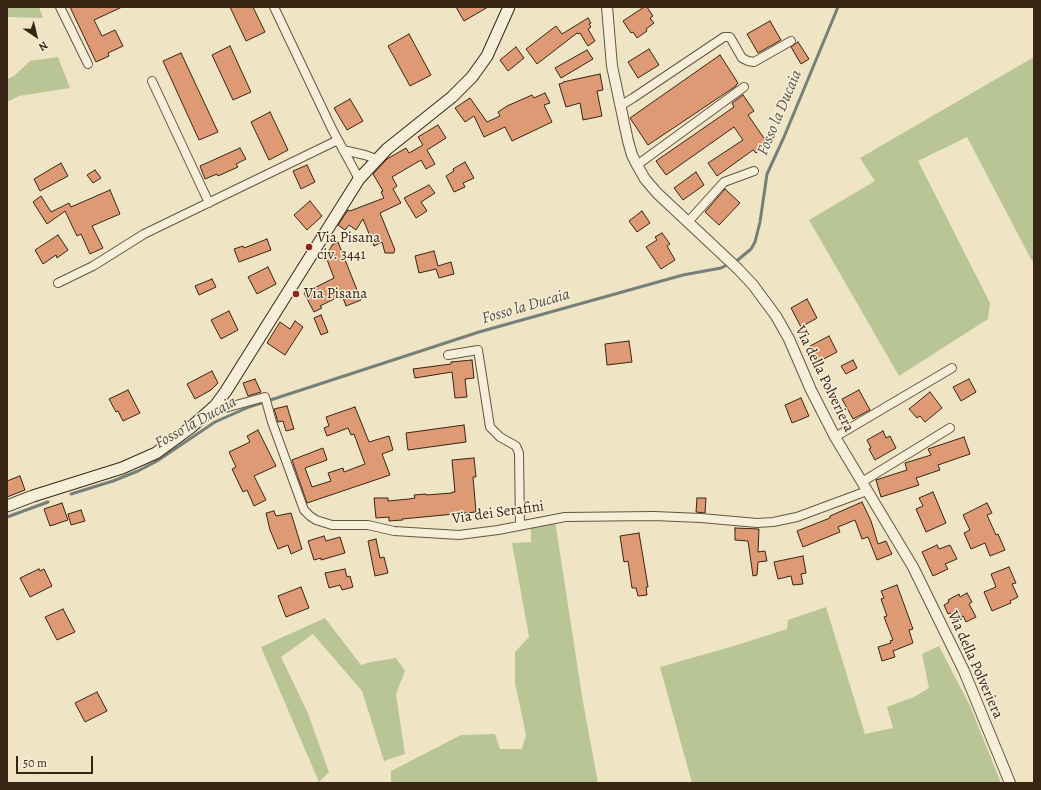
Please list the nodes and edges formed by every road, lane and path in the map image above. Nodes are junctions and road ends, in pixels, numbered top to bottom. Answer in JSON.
{"nodes":[{"id":1,"x":60,"y":7,"type":"edge"},
{"id":2,"x":274,"y":7,"type":"edge"},
{"id":3,"x":509,"y":7,"type":"edge"},
{"id":4,"x":607,"y":7,"type":"edge"},
{"id":5,"x":791,"y":41,"type":"dead end"},
{"id":6,"x":88,"y":64,"type":"dead end"},
{"id":7,"x":152,"y":81,"type":"dead end"},
{"id":8,"x":744,"y":87,"type":"dead end"},
{"id":9,"x":620,"y":106,"type":"junction"},
{"id":10,"x":338,"y":140,"type":"junction"},
{"id":11,"x":343,"y":150,"type":"junction"},
{"id":12,"x":376,"y":159,"type":"junction"},
{"id":13,"x":637,"y":165,"type":"junction"},
{"id":14,"x":754,"y":171,"type":"dead end"},
{"id":15,"x":359,"y":179,"type":"junction"},
{"id":16,"x":209,"y":203,"type":"junction"},
{"id":17,"x":688,"y":222,"type":"junction"},
{"id":18,"x":58,"y":283,"type":"dead end"},
{"id":19,"x":448,"y":354,"type":"dead end"},
{"id":20,"x":952,"y":368,"type":"dead end"},
{"id":21,"x":215,"y":406,"type":"junction"},
{"id":22,"x":950,"y":428,"type":"dead end"},
{"id":23,"x":835,"y":437,"type":"junction"},
{"id":24,"x":862,"y":482,"type":"junction"},
{"id":25,"x":867,"y":491,"type":"junction"},
{"id":26,"x":7,"y":506,"type":"edge"},
{"id":27,"x":520,"y":525,"type":"junction"},
{"id":28,"x":1010,"y":783,"type":"edge"}],
"edges":[{"from":1,"to":6,"type":"street"},
{"from":2,"to":10,"type":"street"},
{"from":3,"to":12,"type":"main road"},
{"from":4,"to":9,"type":"street","name":"Via della Polveriera"},
{"from":5,"to":9,"type":"street"},
{"from":7,"to":16,"type":"street"},
{"from":8,"to":13,"type":"street"},
{"from":9,"to":13,"type":"street","name":"Via della Polveriera"},
{"from":10,"to":11,"type":"street"},
{"from":10,"to":16,"type":"street"},
{"from":11,"to":12,"type":"street"},
{"from":11,"to":15,"type":"street"},
{"from":12,"to":15,"type":"main road"},
{"from":13,"to":17,"type":"street","name":"Via della Polveriera"},
{"from":14,"to":17,"type":"street"},
{"from":15,"to":21,"type":"main road"},
{"from":16,"to":18,"type":"street"},
{"from":17,"to":23,"type":"street","name":"Via della Polveriera"},
{"from":19,"to":27,"type":"street"},
{"from":20,"to":23,"type":"street"},
{"from":21,"to":26,"type":"main road"},
{"from":21,"to":27,"type":"street","name":"Via dei Serafini"},
{"from":22,"to":24,"type":"street"},
{"from":23,"to":24,"type":"street","name":"Via della Polveriera"},
{"from":24,"to":25,"type":"street","name":"Via della Polveriera"},
{"from":25,"to":27,"type":"street","name":"Via dei Serafini"},
{"from":25,"to":28,"type":"street","name":"Via della Polveriera"}]}
